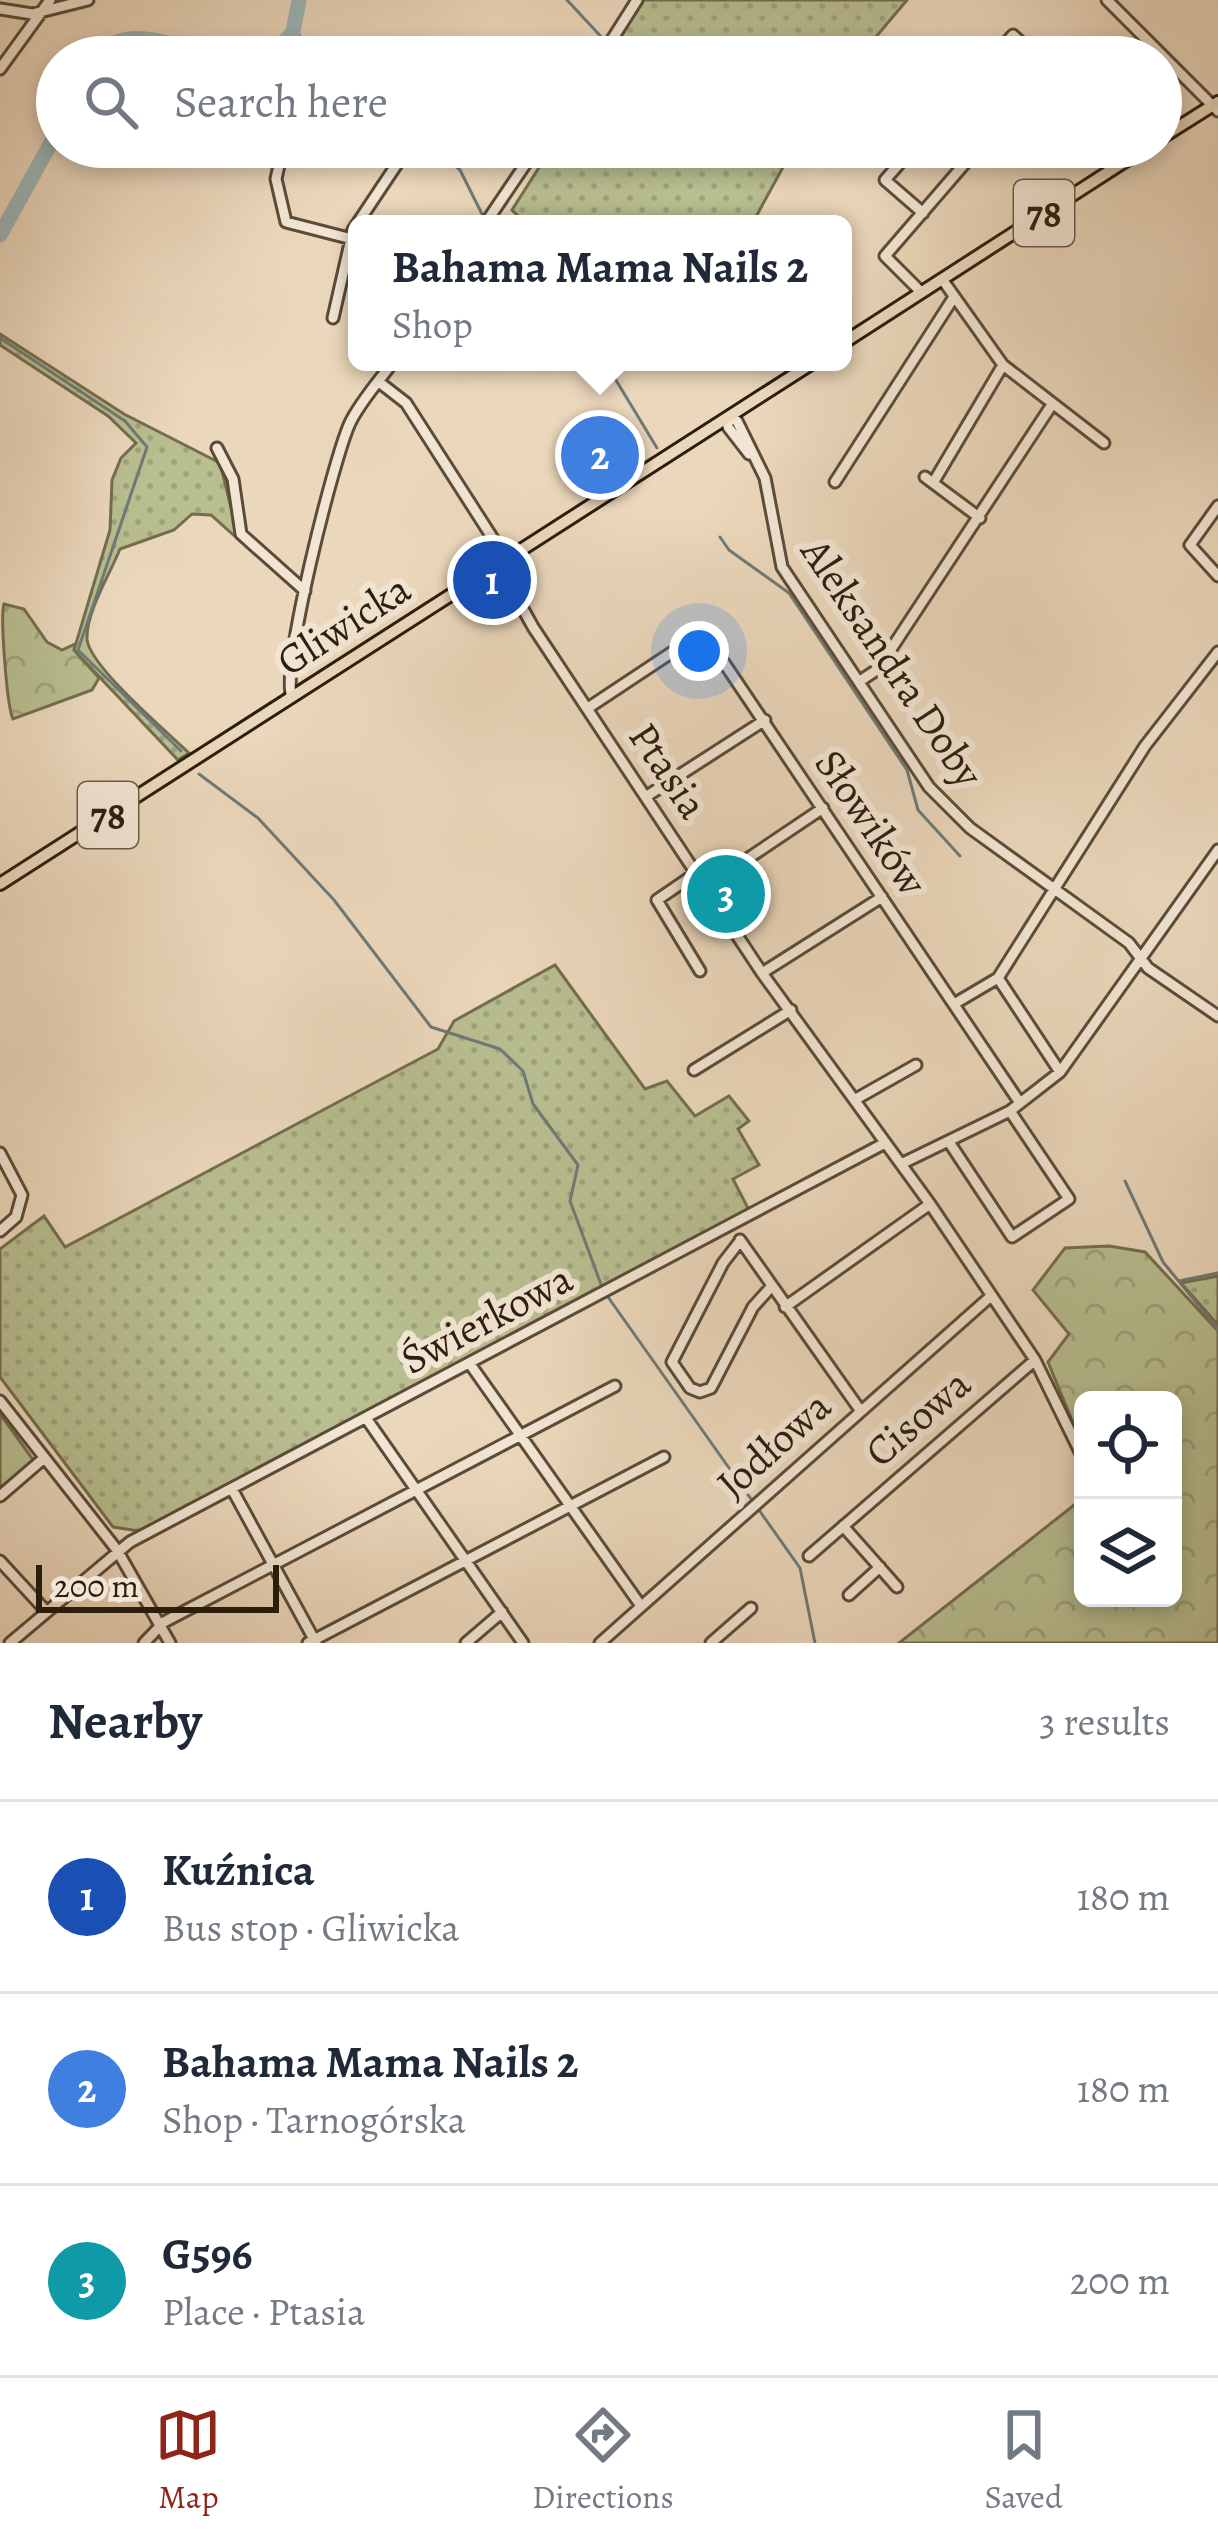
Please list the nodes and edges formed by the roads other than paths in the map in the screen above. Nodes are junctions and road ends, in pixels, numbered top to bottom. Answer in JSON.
{"nodes":[{"id":1,"x":88,"y":0,"type":"edge"},
{"id":2,"x":637,"y":0,"type":"edge"},
{"id":3,"x":1108,"y":0,"type":"edge"},
{"id":4,"x":47,"y":4,"type":"edge"},
{"id":5,"x":0,"y":9,"type":"edge"},
{"id":6,"x":614,"y":36,"type":"edge"},
{"id":7,"x":1145,"y":36,"type":"edge"},
{"id":8,"x":0,"y":69,"type":"edge"},
{"id":9,"x":1182,"y":73,"type":"edge"},
{"id":10,"x":1216,"y":106,"type":"edge"},
{"id":11,"x":1182,"y":126,"type":"edge"},
{"id":12,"x":278,"y":168,"type":"edge"},
{"id":13,"x":395,"y":168,"type":"edge"},
{"id":14,"x":523,"y":168,"type":"edge"},
{"id":15,"x":895,"y":168,"type":"edge"},
{"id":16,"x":961,"y":168,"type":"edge"},
{"id":17,"x":1114,"y":168,"type":"edge"},
{"id":18,"x":922,"y":213,"type":"junction"},
{"id":19,"x":368,"y":215,"type":"edge"},
{"id":20,"x":491,"y":215,"type":"edge"},
{"id":21,"x":348,"y":238,"type":"edge"},
{"id":22,"x":885,"y":256,"type":"junction"},
{"id":23,"x":348,"y":262,"type":"edge"},
{"id":24,"x":874,"y":267,"type":"dead end"},
{"id":25,"x":942,"y":279,"type":"junction"},
{"id":26,"x":921,"y":292,"type":"junction"},
{"id":27,"x":954,"y":297,"type":"junction"},
{"id":28,"x":333,"y":318,"type":"dead end"},
{"id":29,"x":852,"y":337,"type":"edge"},
{"id":30,"x":1003,"y":364,"type":"junction"},
{"id":31,"x":387,"y":371,"type":"edge"},
{"id":32,"x":800,"y":371,"type":"edge"},
{"id":33,"x":379,"y":382,"type":"junction"},
{"id":34,"x":1051,"y":406,"type":"junction"},
{"id":35,"x":728,"y":417,"type":"junction"},
{"id":36,"x":1104,"y":443,"type":"dead end"},
{"id":37,"x":218,"y":448,"type":"dead end"},
{"id":38,"x":836,"y":482,"type":"dead end"},
{"id":39,"x":1218,"y":506,"type":"edge"},
{"id":40,"x":980,"y":518,"type":"junction"},
{"id":41,"x":502,"y":561,"type":"junction"},
{"id":42,"x":1218,"y":576,"type":"edge"},
{"id":43,"x":305,"y":591,"type":"junction"},
{"id":44,"x":1218,"y":652,"type":"edge"},
{"id":45,"x":860,"y":681,"type":"junction"},
{"id":46,"x":292,"y":697,"type":"junction"},
{"id":47,"x":588,"y":709,"type":"junction"},
{"id":48,"x":765,"y":721,"type":"junction"},
{"id":49,"x":646,"y":796,"type":"junction"},
{"id":50,"x":824,"y":808,"type":"junction"},
{"id":51,"x":1218,"y":850,"type":"edge"},
{"id":52,"x":698,"y":872,"type":"junction"},
{"id":53,"x":0,"y":884,"type":"edge"},
{"id":54,"x":707,"y":886,"type":"junction"},
{"id":55,"x":1056,"y":889,"type":"junction"},
{"id":56,"x":882,"y":897,"type":"junction"},
{"id":57,"x":1141,"y":960,"type":"junction"},
{"id":58,"x":700,"y":971,"type":"dead end"},
{"id":59,"x":762,"y":973,"type":"junction"},
{"id":60,"x":998,"y":978,"type":"junction"},
{"id":61,"x":954,"y":1004,"type":"junction"},
{"id":62,"x":791,"y":1010,"type":"junction"},
{"id":63,"x":1218,"y":1016,"type":"edge"},
{"id":64,"x":916,"y":1065,"type":"dead end"},
{"id":65,"x":694,"y":1070,"type":"dead end"},
{"id":66,"x":1060,"y":1072,"type":"junction"},
{"id":67,"x":856,"y":1099,"type":"junction"},
{"id":68,"x":1015,"y":1107,"type":"junction"},
{"id":69,"x":885,"y":1142,"type":"junction"},
{"id":70,"x":949,"y":1142,"type":"junction"},
{"id":71,"x":0,"y":1153,"type":"edge"},
{"id":72,"x":901,"y":1164,"type":"junction"},
{"id":73,"x":930,"y":1204,"type":"junction"},
{"id":74,"x":731,"y":1226,"type":"junction"},
{"id":75,"x":0,"y":1231,"type":"edge"},
{"id":76,"x":740,"y":1240,"type":"junction"},
{"id":77,"x":771,"y":1287,"type":"junction"},
{"id":78,"x":991,"y":1296,"type":"junction"},
{"id":79,"x":785,"y":1307,"type":"junction"},
{"id":80,"x":1035,"y":1360,"type":"junction"},
{"id":81,"x":470,"y":1364,"type":"junction"},
{"id":82,"x":615,"y":1385,"type":"dead end"},
{"id":83,"x":0,"y":1401,"type":"edge"},
{"id":84,"x":860,"y":1410,"type":"junction"},
{"id":85,"x":366,"y":1418,"type":"junction"},
{"id":86,"x":520,"y":1434,"type":"junction"},
{"id":87,"x":1074,"y":1440,"type":"edge"},
{"id":88,"x":664,"y":1457,"type":"dead end"},
{"id":89,"x":43,"y":1460,"type":"junction"},
{"id":90,"x":416,"y":1488,"type":"junction"},
{"id":91,"x":232,"y":1489,"type":"junction"},
{"id":92,"x":0,"y":1496,"type":"edge"},
{"id":93,"x":570,"y":1506,"type":"junction"},
{"id":94,"x":843,"y":1526,"type":"junction"},
{"id":95,"x":117,"y":1550,"type":"junction"},
{"id":96,"x":809,"y":1556,"type":"dead end"},
{"id":97,"x":465,"y":1560,"type":"junction"},
{"id":98,"x":0,"y":1561,"type":"edge"},
{"id":99,"x":274,"y":1563,"type":"junction"},
{"id":100,"x":880,"y":1567,"type":"junction"},
{"id":101,"x":898,"y":1587,"type":"dead end"},
{"id":102,"x":849,"y":1595,"type":"dead end"},
{"id":103,"x":640,"y":1606,"type":"junction"},
{"id":104,"x":751,"y":1608,"type":"dead end"},
{"id":105,"x":46,"y":1611,"type":"junction"},
{"id":106,"x":502,"y":1612,"type":"junction"},
{"id":107,"x":161,"y":1627,"type":"junction"},
{"id":108,"x":313,"y":1642,"type":"edge"},
{"id":109,"x":10,"y":1643,"type":"edge"},
{"id":110,"x":144,"y":1643,"type":"edge"},
{"id":111,"x":170,"y":1643,"type":"edge"},
{"id":112,"x":466,"y":1643,"type":"edge"},
{"id":113,"x":523,"y":1643,"type":"edge"},
{"id":114,"x":601,"y":1643,"type":"edge"},
{"id":115,"x":711,"y":1643,"type":"edge"}],
"edges":[{"from":1,"to":4,"type":"street"},
{"from":2,"to":6,"type":"street"},
{"from":3,"to":7,"type":"street"},
{"from":4,"to":5,"type":"street"},
{"from":4,"to":8,"type":"street"},
{"from":9,"to":10,"type":"street"},
{"from":10,"to":11,"type":"main road"},
{"from":12,"to":21,"type":"street"},
{"from":13,"to":19,"type":"street"},
{"from":14,"to":20,"type":"street"},
{"from":15,"to":18,"type":"street"},
{"from":16,"to":18,"type":"street"},
{"from":17,"to":25,"type":"main road","number":"78"},
{"from":18,"to":22,"type":"street"},
{"from":22,"to":24,"type":"street"},
{"from":22,"to":26,"type":"street"},
{"from":23,"to":28,"type":"street"},
{"from":25,"to":26,"type":"main road","number":"78"},
{"from":25,"to":27,"type":"street"},
{"from":26,"to":29,"type":"main road","number":"78"},
{"from":27,"to":30,"type":"street"},
{"from":27,"to":38,"type":"street"},
{"from":30,"to":34,"type":"street"},
{"from":30,"to":40,"type":"street"},
{"from":31,"to":33,"type":"street"},
{"from":32,"to":35,"type":"main road","number":"78"},
{"from":33,"to":41,"type":"street","name":"Ptasia"},
{"from":33,"to":43,"type":"street"},
{"from":34,"to":36,"type":"street"},
{"from":34,"to":40,"type":"street"},
{"from":35,"to":41,"type":"main road","number":"78"},
{"from":35,"to":45,"type":"street","name":"Aleksandra Doby"},
{"from":37,"to":43,"type":"street"},
{"from":39,"to":42,"type":"street"},
{"from":40,"to":45,"type":"street"},
{"from":41,"to":46,"type":"main road","name":"Gliwicka","number":"78"},
{"from":41,"to":47,"type":"street","name":"Ptasia"},
{"from":43,"to":46,"type":"street"},
{"from":44,"to":55,"type":"street"},
{"from":45,"to":55,"type":"street","name":"Aleksandra Doby"},
{"from":46,"to":53,"type":"main road","name":"Gliwicka","number":"78"},
{"from":47,"to":48,"type":"street","name":"Słowików"},
{"from":47,"to":49,"type":"street","name":"Ptasia"},
{"from":48,"to":49,"type":"street"},
{"from":48,"to":50,"type":"street","name":"Słowików"},
{"from":49,"to":52,"type":"street","name":"Ptasia"},
{"from":50,"to":54,"type":"street"},
{"from":50,"to":56,"type":"street","name":"Słowików"},
{"from":51,"to":57,"type":"street"},
{"from":52,"to":54,"type":"street","name":"Ptasia"},
{"from":52,"to":58,"type":"street"},
{"from":54,"to":59,"type":"street","name":"Ptasia"},
{"from":55,"to":57,"type":"street","name":"Aleksandra Doby"},
{"from":55,"to":60,"type":"street"},
{"from":56,"to":59,"type":"street"},
{"from":56,"to":61,"type":"street","name":"Słowików"},
{"from":57,"to":63,"type":"street","name":"Aleksandra Doby"},
{"from":57,"to":66,"type":"street"},
{"from":59,"to":62,"type":"street","name":"Ptasia"},
{"from":60,"to":61,"type":"street"},
{"from":60,"to":66,"type":"street"},
{"from":61,"to":68,"type":"street","name":"Słowików"},
{"from":62,"to":65,"type":"street"},
{"from":62,"to":67,"type":"street","name":"Ptasia"},
{"from":64,"to":67,"type":"street"},
{"from":66,"to":68,"type":"street"},
{"from":67,"to":69,"type":"street","name":"Ptasia"},
{"from":68,"to":70,"type":"street"},
{"from":68,"to":70,"type":"street","name":"Słowików"},
{"from":69,"to":72,"type":"street","name":"Ptasia"},
{"from":69,"to":74,"type":"street","name":"Świerkowa"},
{"from":70,"to":72,"type":"street"},
{"from":71,"to":75,"type":"street"},
{"from":72,"to":73,"type":"street","name":"Ptasia"},
{"from":73,"to":78,"type":"street","name":"Ptasia"},
{"from":73,"to":79,"type":"street"},
{"from":74,"to":76,"type":"street"},
{"from":74,"to":81,"type":"street","name":"Świerkowa"},
{"from":76,"to":77,"type":"street"},
{"from":76,"to":77,"type":"street"},
{"from":77,"to":79,"type":"street"},
{"from":78,"to":80,"type":"street","name":"Ptasia"},
{"from":78,"to":84,"type":"street","name":"Jodłowa"},
{"from":79,"to":84,"type":"street"},
{"from":80,"to":87,"type":"street","name":"Ptasia"},
{"from":80,"to":94,"type":"street","name":"Cisowa"},
{"from":81,"to":85,"type":"street","name":"Świerkowa"},
{"from":81,"to":86,"type":"street"},
{"from":82,"to":86,"type":"street"},
{"from":83,"to":89,"type":"street"},
{"from":84,"to":103,"type":"street","name":"Jodłowa"},
{"from":85,"to":90,"type":"street"},
{"from":85,"to":91,"type":"street","name":"Świerkowa"},
{"from":86,"to":90,"type":"street"},
{"from":86,"to":93,"type":"street"},
{"from":88,"to":93,"type":"street"},
{"from":89,"to":92,"type":"street"},
{"from":89,"to":95,"type":"street"},
{"from":90,"to":97,"type":"street"},
{"from":90,"to":99,"type":"street"},
{"from":91,"to":95,"type":"street","name":"Świerkowa"},
{"from":91,"to":99,"type":"street"},
{"from":93,"to":97,"type":"street"},
{"from":93,"to":103,"type":"street"},
{"from":94,"to":96,"type":"street","name":"Cisowa"},
{"from":94,"to":100,"type":"street"},
{"from":95,"to":105,"type":"street","name":"Świerkowa"},
{"from":95,"to":107,"type":"street"},
{"from":97,"to":106,"type":"street"},
{"from":97,"to":108,"type":"street"},
{"from":98,"to":105,"type":"street"},
{"from":99,"to":107,"type":"street"},
{"from":99,"to":108,"type":"street"},
{"from":100,"to":101,"type":"street"},
{"from":100,"to":102,"type":"street"},
{"from":103,"to":114,"type":"street","name":"Jodłowa"},
{"from":104,"to":115,"type":"street"},
{"from":105,"to":109,"type":"street","name":"Świerkowa"},
{"from":106,"to":112,"type":"street"},
{"from":106,"to":113,"type":"street"},
{"from":107,"to":110,"type":"street"},
{"from":107,"to":111,"type":"street"}]}
